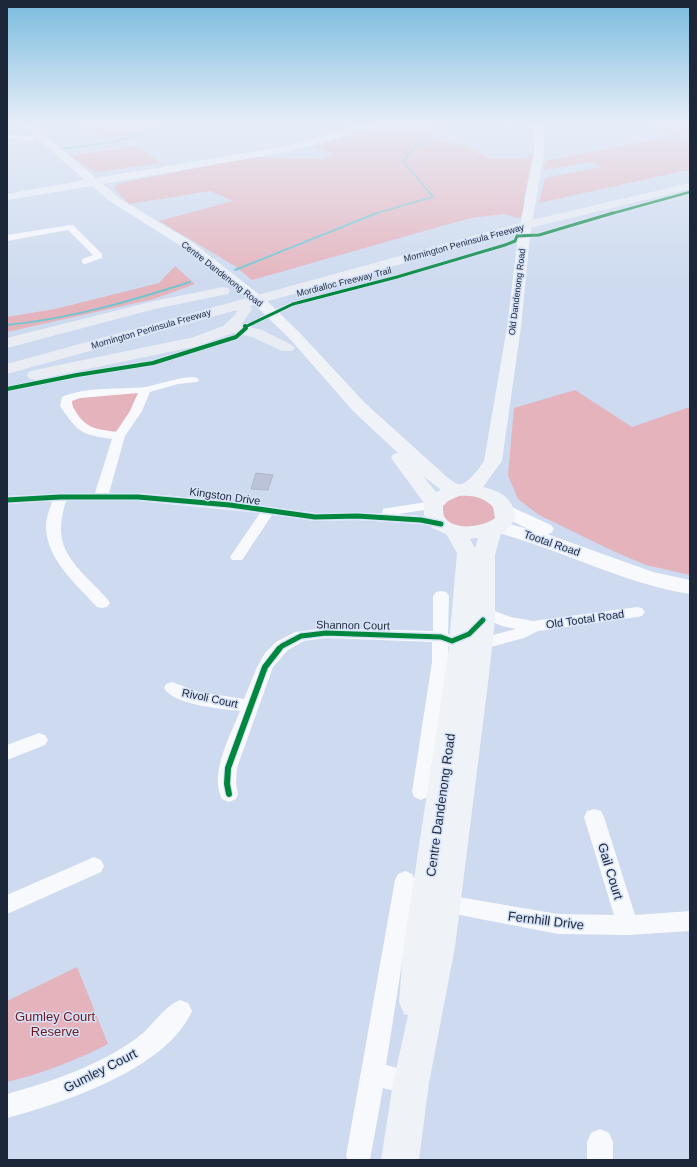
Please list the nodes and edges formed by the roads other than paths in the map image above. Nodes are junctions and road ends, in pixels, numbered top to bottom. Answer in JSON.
{"nodes":[{"id":1,"x":82,"y":178,"type":"edge"},
{"id":2,"x":82,"y":178,"type":"edge"},
{"id":3,"x":120,"y":178,"type":"edge"},
{"id":4,"x":121,"y":178,"type":"edge"},
{"id":5,"x":534,"y":178,"type":"edge"},
{"id":6,"x":690,"y":181,"type":"edge"},
{"id":7,"x":90,"y":185,"type":"junction"},
{"id":8,"x":690,"y":186,"type":"edge"},
{"id":9,"x":62,"y":188,"type":"junction"},
{"id":10,"x":7,"y":192,"type":"edge"},
{"id":11,"x":7,"y":197,"type":"edge"},
{"id":12,"x":536,"y":220,"type":"junction"},
{"id":13,"x":7,"y":238,"type":"edge"},
{"id":14,"x":176,"y":253,"type":"dead end"},
{"id":15,"x":85,"y":262,"type":"dead end"},
{"id":16,"x":210,"y":281,"type":"joint"},
{"id":17,"x":223,"y":291,"type":"junction"},
{"id":18,"x":251,"y":298,"type":"junction"},
{"id":19,"x":154,"y":304,"type":"junction"},
{"id":20,"x":216,"y":307,"type":"junction"},
{"id":21,"x":225,"y":330,"type":"junction"},
{"id":22,"x":7,"y":343,"type":"edge"},
{"id":23,"x":287,"y":348,"type":"junction"},
{"id":24,"x":7,"y":360,"type":"edge"},
{"id":25,"x":7,"y":369,"type":"edge"},
{"id":26,"x":193,"y":380,"type":"dead end"},
{"id":27,"x":7,"y":382,"type":"edge"},
{"id":28,"x":145,"y":390,"type":"junction"},
{"id":29,"x":118,"y":441,"type":"junction"},
{"id":30,"x":493,"y":461,"type":"junction"},
{"id":31,"x":461,"y":491,"type":"junction"},
{"id":32,"x":102,"y":496,"type":"junction"},
{"id":33,"x":60,"y":497,"type":"junction"},
{"id":34,"x":7,"y":500,"type":"edge"},
{"id":35,"x":434,"y":504,"type":"junction"},
{"id":36,"x":268,"y":511,"type":"junction"},
{"id":37,"x":357,"y":516,"type":"junction"},
{"id":38,"x":497,"y":516,"type":"junction"},
{"id":39,"x":447,"y":527,"type":"junction"},
{"id":40,"x":237,"y":557,"type":"dead end"},
{"id":41,"x":690,"y":587,"type":"edge"},
{"id":42,"x":441,"y":596,"type":"dead end"},
{"id":43,"x":102,"y":603,"type":"dead end"},
{"id":44,"x":636,"y":612,"type":"dead end"},
{"id":45,"x":533,"y":626,"type":"junction"},
{"id":46,"x":468,"y":629,"type":"junction"},
{"id":47,"x":172,"y":688,"type":"dead end"},
{"id":48,"x":250,"y":706,"type":"junction"},
{"id":49,"x":39,"y":740,"type":"dead end"},
{"id":50,"x":7,"y":752,"type":"edge"},
{"id":51,"x":421,"y":792,"type":"dead end"},
{"id":52,"x":229,"y":794,"type":"dead end"},
{"id":53,"x":594,"y":817,"type":"dead end"},
{"id":54,"x":94,"y":866,"type":"dead end"},
{"id":55,"x":405,"y":880,"type":"dead end"},
{"id":56,"x":436,"y":902,"type":"junction"},
{"id":57,"x":7,"y":905,"type":"edge"},
{"id":58,"x":690,"y":920,"type":"edge"},
{"id":59,"x":628,"y":925,"type":"junction"},
{"id":60,"x":180,"y":1011,"type":"dead end"},
{"id":61,"x":374,"y":1074,"type":"junction"},
{"id":62,"x":411,"y":1083,"type":"junction"},
{"id":63,"x":7,"y":1106,"type":"edge"},
{"id":64,"x":359,"y":1156,"type":"dead end"},
{"id":65,"x":400,"y":1160,"type":"edge"}],
"edges":[{"from":1,"to":7,"type":"main road","name":"Centre Dandenong Road"},
{"from":2,"to":7,"type":"main road","name":"Centre Dandenong Road"},
{"from":3,"to":7,"type":"main road"},
{"from":4,"to":7,"type":"main road"},
{"from":5,"to":30,"type":"main road","name":"Old Dandenong Road"},
{"from":6,"to":12,"type":"highway","name":"Mornington Peninsula Freeway"},
{"from":7,"to":9,"type":"main road"},
{"from":7,"to":9,"type":"main road"},
{"from":7,"to":10,"type":"main road"},
{"from":7,"to":14,"type":"main road","name":"Centre Dandenong Road"},
{"from":7,"to":18,"type":"main road","name":"Centre Dandenong Road"},
{"from":8,"to":12,"type":"highway","name":"Mornington Peninsula Freeway"},
{"from":9,"to":11,"type":"main road"},
{"from":12,"to":18,"type":"highway","name":"Mornington Peninsula Freeway"},
{"from":13,"to":15,"type":"street"},
{"from":16,"to":17,"type":"main road","name":"Centre Dandenong Road"},
{"from":16,"to":19,"type":"highway"},
{"from":17,"to":18,"type":"main road","name":"Centre Dandenong Road"},
{"from":17,"to":19,"type":"highway"},
{"from":18,"to":20,"type":"highway","name":"Mornington Peninsula Freeway"},
{"from":18,"to":21,"type":"highway"},
{"from":18,"to":23,"type":"main road","name":"Centre Dandenong Road"},
{"from":18,"to":31,"type":"main road","name":"Centre Dandenong Road"},
{"from":19,"to":22,"type":"highway"},
{"from":20,"to":24,"type":"highway","name":"Mornington Peninsula Freeway"},
{"from":20,"to":25,"type":"highway","name":"Mornington Peninsula Freeway"},
{"from":21,"to":23,"type":"highway"},
{"from":21,"to":27,"type":"highway"},
{"from":23,"to":35,"type":"main road","name":"Centre Dandenong Road"},
{"from":26,"to":28,"type":"street"},
{"from":28,"to":29,"type":"street"},
{"from":28,"to":29,"type":"street"},
{"from":29,"to":32,"type":"street"},
{"from":30,"to":31,"type":"main road","name":"Old Dandenong Road"},
{"from":30,"to":38,"type":"main road","name":"Old Dandenong Road"},
{"from":31,"to":35,"type":"main road"},
{"from":31,"to":38,"type":"main road"},
{"from":32,"to":33,"type":"street","name":"Kingston Drive"},
{"from":32,"to":36,"type":"street","name":"Kingston Drive"},
{"from":33,"to":34,"type":"street","name":"Kingston Drive"},
{"from":33,"to":43,"type":"street"},
{"from":35,"to":37,"type":"street","name":"Kingston Drive"},
{"from":35,"to":39,"type":"main road"},
{"from":36,"to":37,"type":"street","name":"Kingston Drive"},
{"from":36,"to":40,"type":"street"},
{"from":37,"to":39,"type":"street","name":"Kingston Drive"},
{"from":38,"to":39,"type":"main road"},
{"from":38,"to":41,"type":"main road","name":"Tootal Road"},
{"from":38,"to":46,"type":"main road","name":"Centre Dandenong Road"},
{"from":39,"to":46,"type":"main road","name":"Centre Dandenong Road"},
{"from":42,"to":46,"type":"street","name":"Centre Dandenong Road"},
{"from":44,"to":45,"type":"street","name":"Old Tootal Road"},
{"from":45,"to":46,"type":"street","name":"Old Tootal Road"},
{"from":45,"to":46,"type":"street","name":"Old Tootal Road"},
{"from":46,"to":48,"type":"street","name":"Shannon Court"},
{"from":46,"to":51,"type":"street","name":"Centre Dandenong Road"},
{"from":46,"to":56,"type":"main road","name":"Centre Dandenong Road"},
{"from":47,"to":48,"type":"street","name":"Rivoli Court"},
{"from":48,"to":52,"type":"street","name":"Shannon Court"},
{"from":49,"to":50,"type":"street"},
{"from":53,"to":59,"type":"street","name":"Gail Court"},
{"from":54,"to":57,"type":"street"},
{"from":55,"to":61,"type":"street"},
{"from":56,"to":59,"type":"street","name":"Fernhill Drive"},
{"from":56,"to":62,"type":"main road","name":"Centre Dandenong Road"},
{"from":58,"to":59,"type":"street","name":"Fernhill Drive"},
{"from":60,"to":63,"type":"street","name":"Gumley Court"},
{"from":61,"to":62,"type":"street"},
{"from":61,"to":64,"type":"street"},
{"from":62,"to":65,"type":"main road","name":"Centre Dandenong Road"}]}
